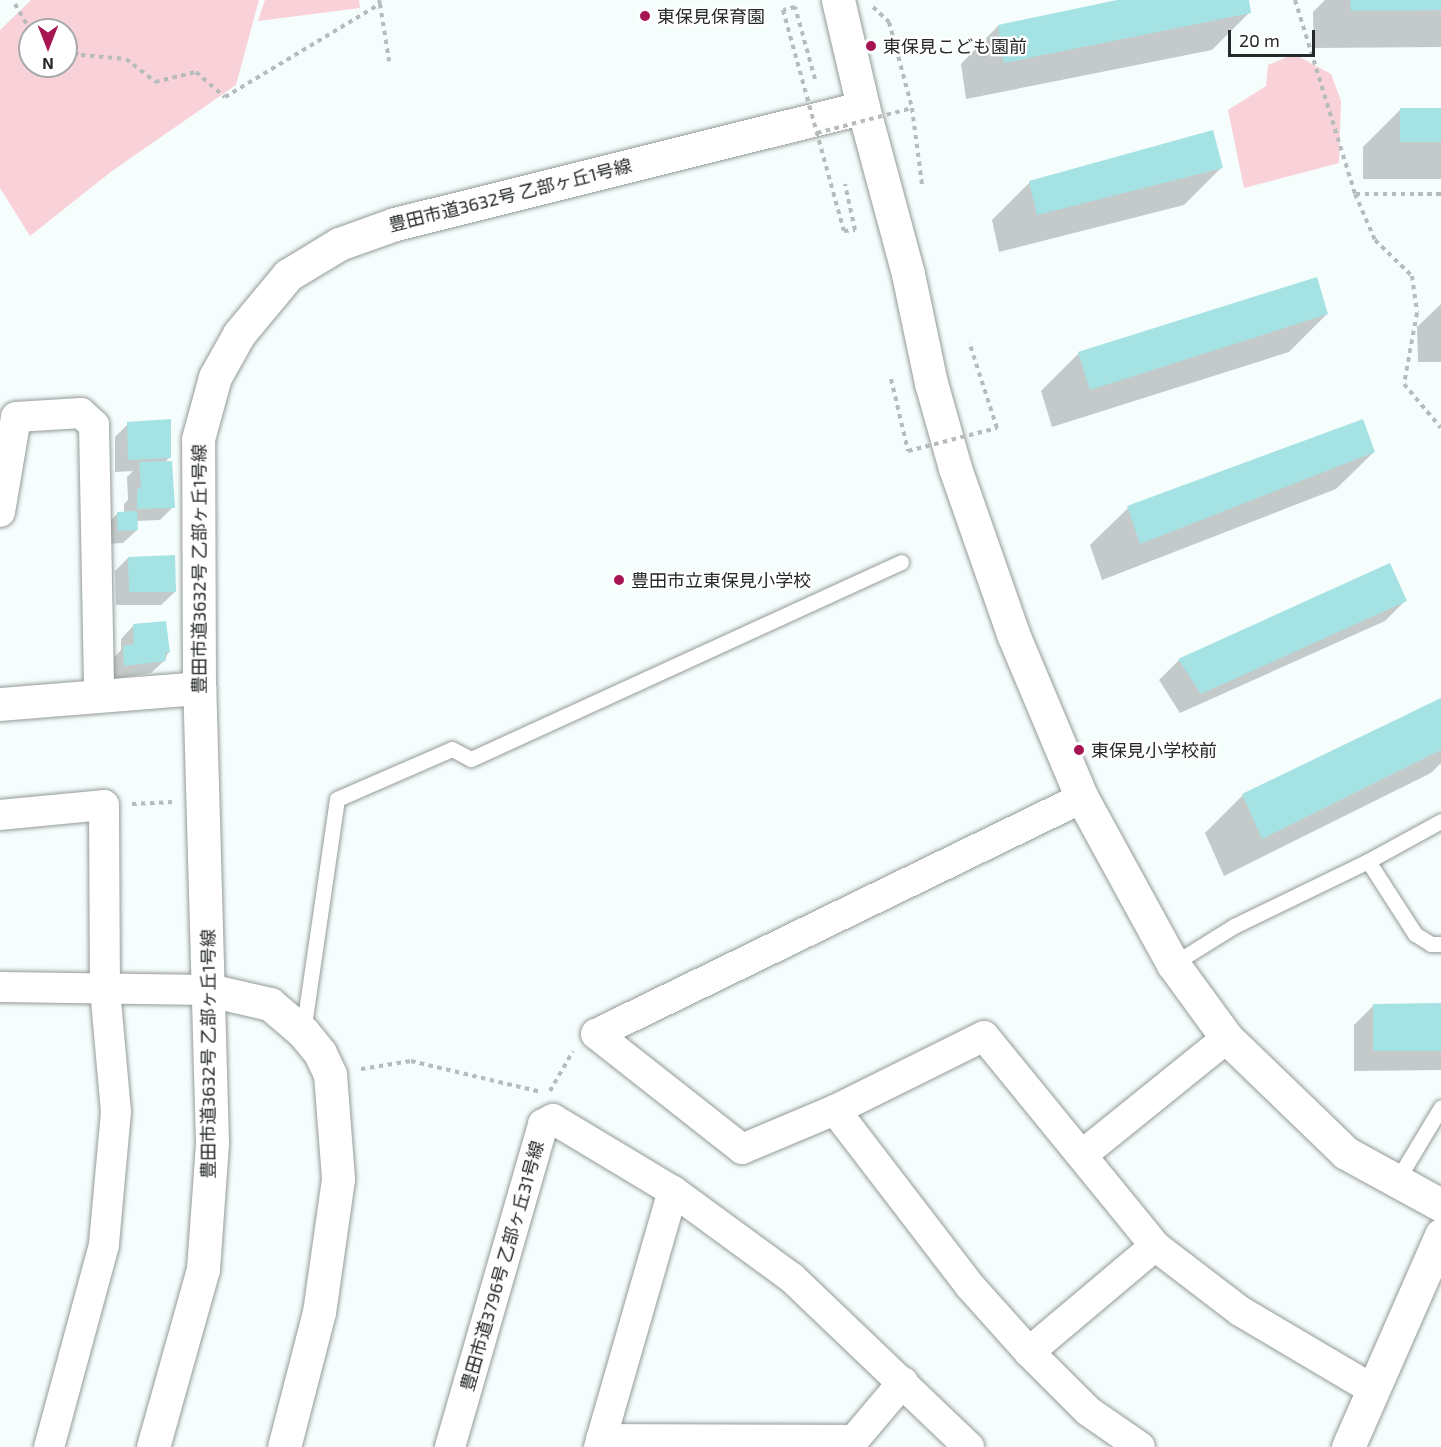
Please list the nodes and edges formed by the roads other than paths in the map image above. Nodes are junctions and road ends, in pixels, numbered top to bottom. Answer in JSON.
{"nodes":[{"id":1,"x":854,"y":2,"type":"edge"},
{"id":2,"x":863,"y":107,"type":"junction"},
{"id":3,"x":0,"y":512,"type":"edge"},
{"id":4,"x":901,"y":562,"type":"dead end"},
{"id":5,"x":199,"y":688,"type":"junction"},
{"id":6,"x":99,"y":696,"type":"junction"},
{"id":7,"x":0,"y":704,"type":"edge"},
{"id":8,"x":1083,"y":798,"type":"junction"},
{"id":9,"x":0,"y":814,"type":"edge"},
{"id":10,"x":1441,"y":821,"type":"edge"},
{"id":11,"x":1368,"y":861,"type":"junction"},
{"id":12,"x":1441,"y":944,"type":"edge"},
{"id":13,"x":1173,"y":964,"type":"junction"},
{"id":14,"x":0,"y":987,"type":"edge"},
{"id":15,"x":105,"y":989,"type":"junction"},
{"id":16,"x":209,"y":990,"type":"junction"},
{"id":17,"x":303,"y":1032,"type":"junction"},
{"id":18,"x":1227,"y":1038,"type":"junction"},
{"id":19,"x":1441,"y":1107,"type":"edge"},
{"id":20,"x":835,"y":1110,"type":"junction"},
{"id":21,"x":1082,"y":1155,"type":"junction"},
{"id":22,"x":1396,"y":1182,"type":"junction"},
{"id":23,"x":673,"y":1191,"type":"junction"},
{"id":24,"x":1441,"y":1205,"type":"edge"},
{"id":25,"x":1441,"y":1235,"type":"edge"},
{"id":26,"x":1155,"y":1246,"type":"junction"},
{"id":27,"x":1029,"y":1352,"type":"junction"},
{"id":28,"x":903,"y":1382,"type":"junction"},
{"id":29,"x":1372,"y":1389,"type":"junction"},
{"id":30,"x":600,"y":1443,"type":"edge"},
{"id":31,"x":50,"y":1447,"type":"edge"},
{"id":32,"x":153,"y":1447,"type":"edge"},
{"id":33,"x":284,"y":1447,"type":"edge"},
{"id":34,"x":450,"y":1447,"type":"edge"},
{"id":35,"x":969,"y":1447,"type":"edge"},
{"id":36,"x":1140,"y":1447,"type":"edge"},
{"id":37,"x":1348,"y":1447,"type":"edge"}],
"edges":[{"from":1,"to":2,"type":"street"},
{"from":2,"to":5,"type":"street","name":"豊田市道3632号 乙部ヶ丘1号線"},
{"from":2,"to":8,"type":"street"},
{"from":3,"to":6,"type":"street"},
{"from":4,"to":17,"type":"lane"},
{"from":5,"to":6,"type":"street"},
{"from":5,"to":16,"type":"street","name":"豊田市道3632号 乙部ヶ丘1号線"},
{"from":6,"to":7,"type":"street"},
{"from":8,"to":13,"type":"street"},
{"from":8,"to":20,"type":"street"},
{"from":9,"to":15,"type":"street"},
{"from":10,"to":11,"type":"lane"},
{"from":11,"to":12,"type":"lane"},
{"from":11,"to":13,"type":"lane"},
{"from":13,"to":18,"type":"street"},
{"from":14,"to":15,"type":"street"},
{"from":15,"to":16,"type":"street"},
{"from":15,"to":31,"type":"street"},
{"from":16,"to":17,"type":"street"},
{"from":16,"to":32,"type":"street","name":"豊田市道3632号 乙部ヶ丘1号線"},
{"from":17,"to":33,"type":"street"},
{"from":18,"to":21,"type":"street"},
{"from":18,"to":22,"type":"street"},
{"from":19,"to":22,"type":"lane"},
{"from":20,"to":21,"type":"street"},
{"from":20,"to":27,"type":"street"},
{"from":21,"to":26,"type":"street"},
{"from":22,"to":24,"type":"street"},
{"from":23,"to":28,"type":"street","name":"豊田市道3796号 乙部ヶ丘31号線"},
{"from":23,"to":30,"type":"street"},
{"from":23,"to":34,"type":"street","name":"豊田市道3796号 乙部ヶ丘31号線"},
{"from":25,"to":29,"type":"street"},
{"from":26,"to":27,"type":"street"},
{"from":26,"to":29,"type":"street"},
{"from":27,"to":36,"type":"street"},
{"from":28,"to":30,"type":"street"},
{"from":28,"to":35,"type":"street","name":"豊田市道3796号 乙部ヶ丘31号線"},
{"from":29,"to":37,"type":"street"}]}
